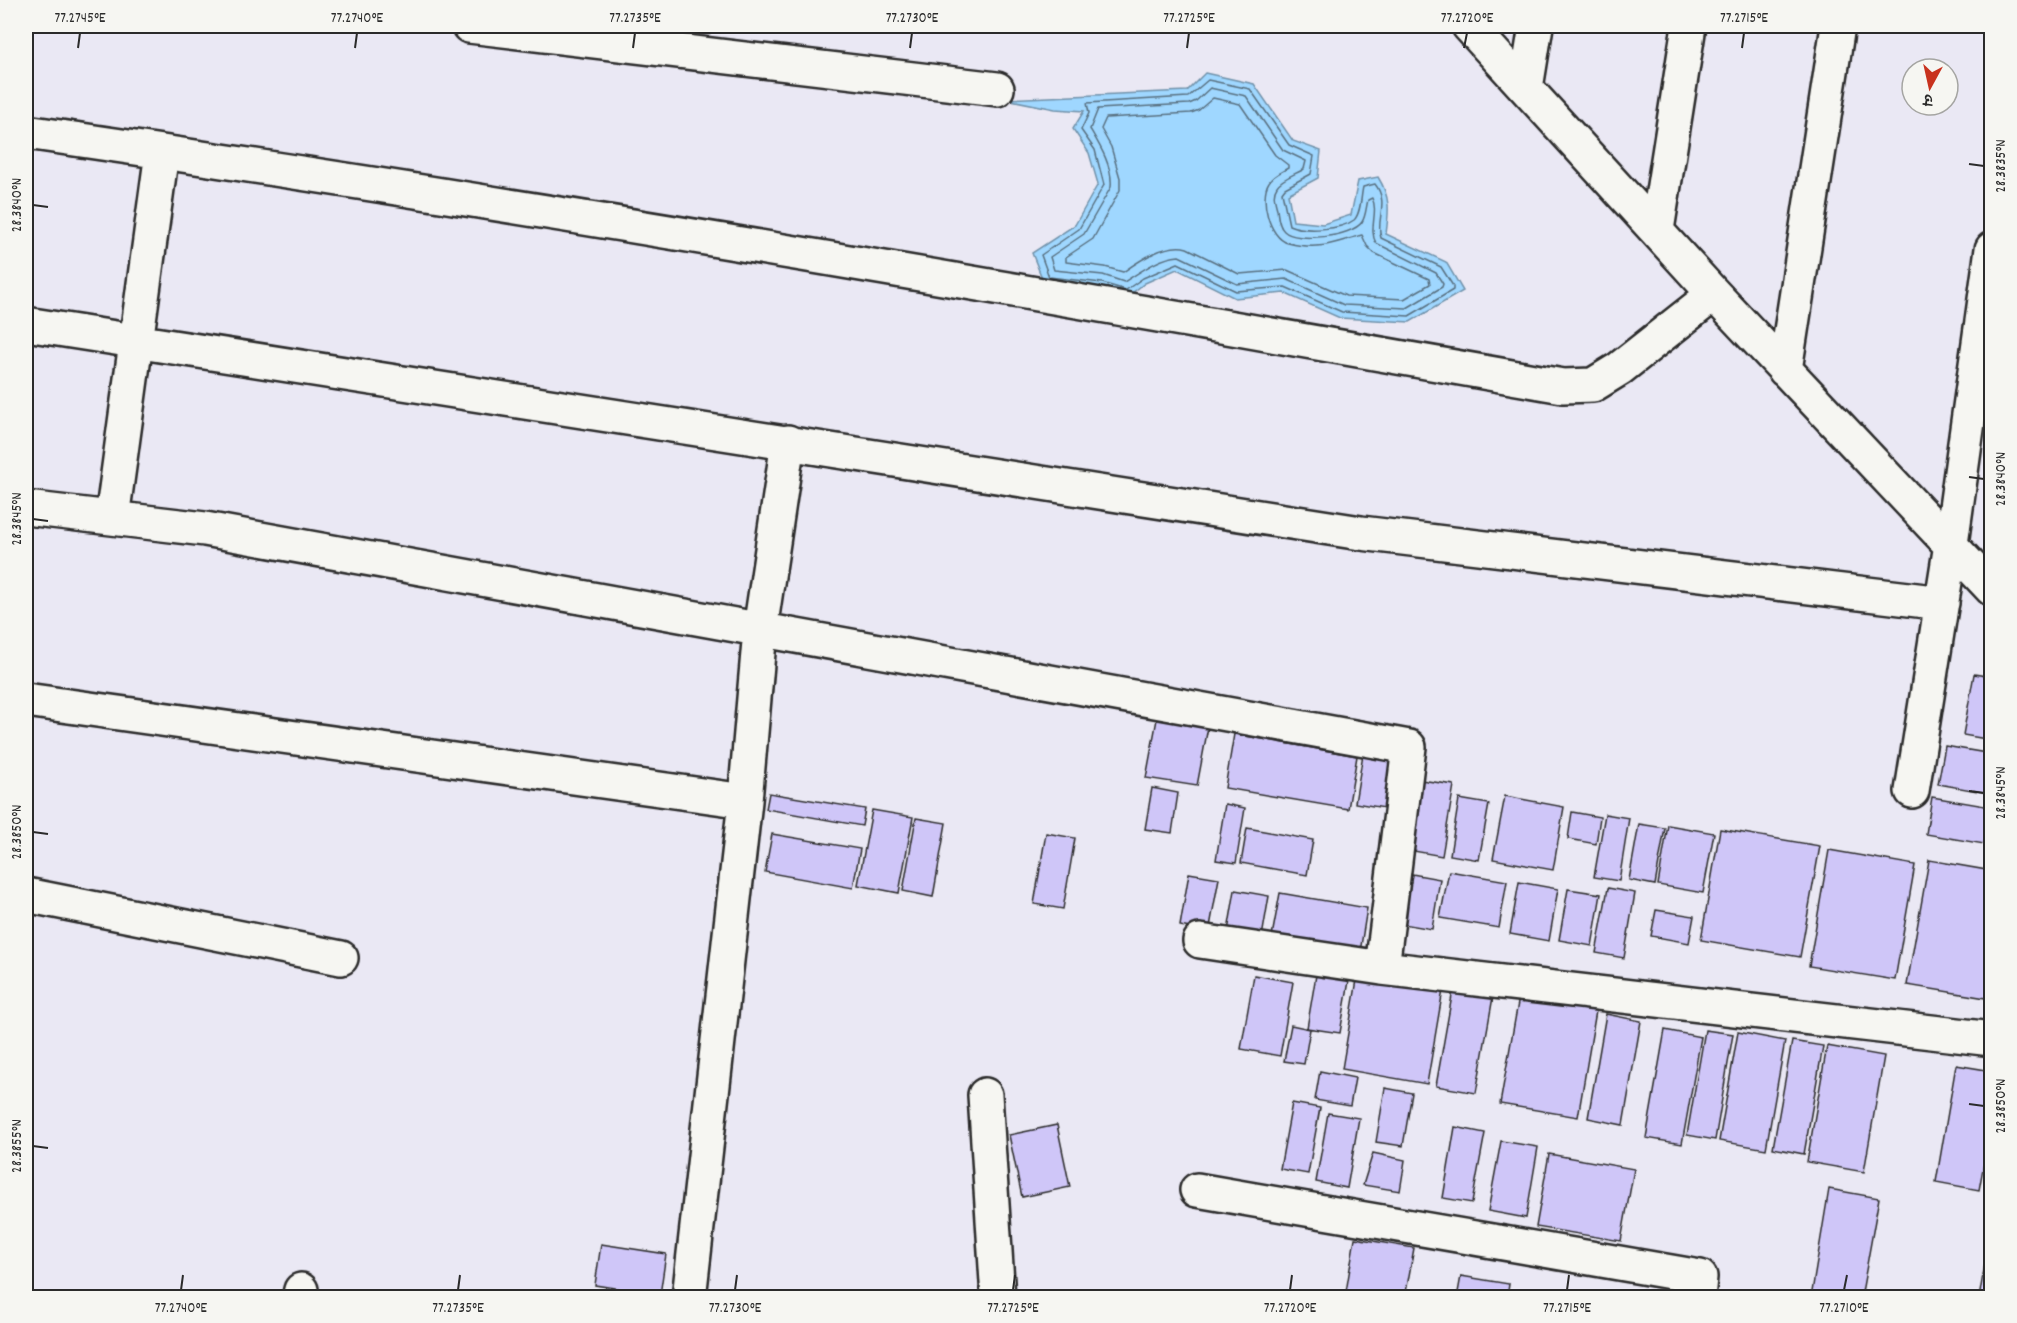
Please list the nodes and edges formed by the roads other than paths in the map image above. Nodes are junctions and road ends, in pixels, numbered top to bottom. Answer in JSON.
{"nodes":[{"id":1,"x":469,"y":26,"type":"edge"},
{"id":2,"x":1469,"y":26,"type":"edge"},
{"id":3,"x":1536,"y":26,"type":"edge"},
{"id":4,"x":1689,"y":26,"type":"edge"},
{"id":5,"x":1838,"y":26,"type":"edge"},
{"id":6,"x":1526,"y":88,"type":"junction"},
{"id":7,"x":997,"y":89,"type":"dead end"},
{"id":8,"x":26,"y":132,"type":"edge"},
{"id":9,"x":162,"y":152,"type":"junction"},
{"id":10,"x":1657,"y":230,"type":"junction"},
{"id":11,"x":1992,"y":249,"type":"edge"},
{"id":12,"x":1714,"y":294,"type":"junction"},
{"id":13,"x":26,"y":324,"type":"edge"},
{"id":14,"x":137,"y":341,"type":"junction"},
{"id":15,"x":1785,"y":370,"type":"junction"},
{"id":16,"x":788,"y":442,"type":"junction"},
{"id":17,"x":26,"y":508,"type":"edge"},
{"id":18,"x":112,"y":518,"type":"junction"},
{"id":19,"x":1951,"y":544,"type":"junction"},
{"id":20,"x":1992,"y":589,"type":"edge"},
{"id":21,"x":1942,"y":603,"type":"junction"},
{"id":22,"x":760,"y":630,"type":"junction"},
{"id":23,"x":26,"y":700,"type":"edge"},
{"id":24,"x":1912,"y":791,"type":"dead end"},
{"id":25,"x":745,"y":801,"type":"junction"},
{"id":26,"x":26,"y":896,"type":"edge"},
{"id":27,"x":1200,"y":941,"type":"dead end"},
{"id":28,"x":341,"y":958,"type":"dead end"},
{"id":29,"x":1382,"y":968,"type":"junction"},
{"id":30,"x":1992,"y":1039,"type":"edge"},
{"id":31,"x":985,"y":1095,"type":"dead end"},
{"id":32,"x":1197,"y":1190,"type":"dead end"},
{"id":33,"x":689,"y":1298,"type":"edge"},
{"id":34,"x":998,"y":1298,"type":"edge"},
{"id":35,"x":1698,"y":1298,"type":"edge"}],
"edges":[{"from":1,"to":7,"type":"street"},
{"from":2,"to":6,"type":"street"},
{"from":3,"to":6,"type":"street"},
{"from":4,"to":10,"type":"street"},
{"from":5,"to":15,"type":"street"},
{"from":6,"to":10,"type":"street"},
{"from":8,"to":9,"type":"street"},
{"from":9,"to":12,"type":"street"},
{"from":9,"to":14,"type":"street"},
{"from":10,"to":12,"type":"street"},
{"from":11,"to":19,"type":"street"},
{"from":12,"to":15,"type":"street"},
{"from":13,"to":14,"type":"street"},
{"from":14,"to":16,"type":"street"},
{"from":14,"to":18,"type":"street"},
{"from":15,"to":19,"type":"street"},
{"from":16,"to":21,"type":"street"},
{"from":16,"to":22,"type":"street"},
{"from":17,"to":18,"type":"street"},
{"from":18,"to":22,"type":"street"},
{"from":19,"to":20,"type":"street"},
{"from":19,"to":21,"type":"street"},
{"from":21,"to":24,"type":"street"},
{"from":22,"to":25,"type":"street"},
{"from":22,"to":29,"type":"street"},
{"from":23,"to":25,"type":"street"},
{"from":25,"to":33,"type":"street"},
{"from":26,"to":28,"type":"street"},
{"from":27,"to":29,"type":"street"},
{"from":29,"to":30,"type":"street"},
{"from":31,"to":34,"type":"street"},
{"from":32,"to":35,"type":"street"}]}
